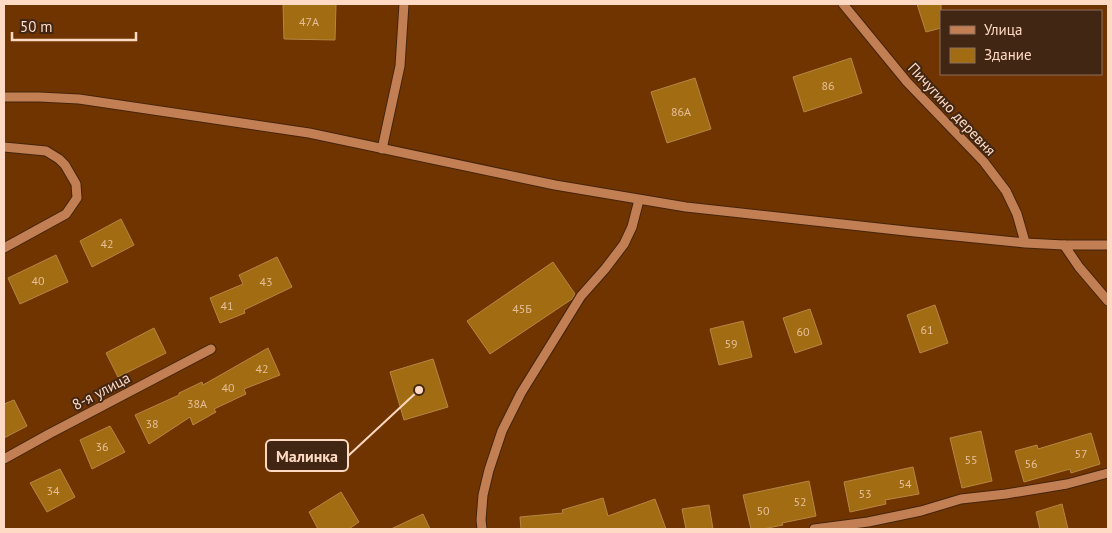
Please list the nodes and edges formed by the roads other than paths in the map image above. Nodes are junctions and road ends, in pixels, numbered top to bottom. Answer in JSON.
{"nodes":[{"id":1,"x":404,"y":4,"type":"edge"},
{"id":2,"x":843,"y":4,"type":"edge"},
{"id":3,"x":4,"y":97,"type":"edge"},
{"id":4,"x":4,"y":147,"type":"edge"},
{"id":5,"x":382,"y":149,"type":"junction"},
{"id":6,"x":639,"y":200,"type":"junction"},
{"id":7,"x":1025,"y":242,"type":"junction"},
{"id":8,"x":1064,"y":245,"type":"junction"},
{"id":9,"x":1108,"y":245,"type":"edge"},
{"id":10,"x":4,"y":248,"type":"edge"},
{"id":11,"x":1108,"y":301,"type":"edge"},
{"id":12,"x":211,"y":349,"type":"dead end"},
{"id":13,"x":4,"y":459,"type":"edge"},
{"id":14,"x":1108,"y":473,"type":"edge"},
{"id":15,"x":482,"y":529,"type":"edge"},
{"id":16,"x":814,"y":529,"type":"edge"}],
"edges":[{"from":1,"to":5,"type":"street"},
{"from":2,"to":7,"type":"street","name":"Пичугино деревня"},
{"from":3,"to":5,"type":"street"},
{"from":4,"to":10,"type":"street"},
{"from":5,"to":6,"type":"street"},
{"from":6,"to":7,"type":"street"},
{"from":6,"to":15,"type":"street"},
{"from":7,"to":8,"type":"street"},
{"from":8,"to":9,"type":"street"},
{"from":8,"to":11,"type":"street"},
{"from":12,"to":13,"type":"street","name":"8-я улица"},
{"from":14,"to":16,"type":"street"}]}
